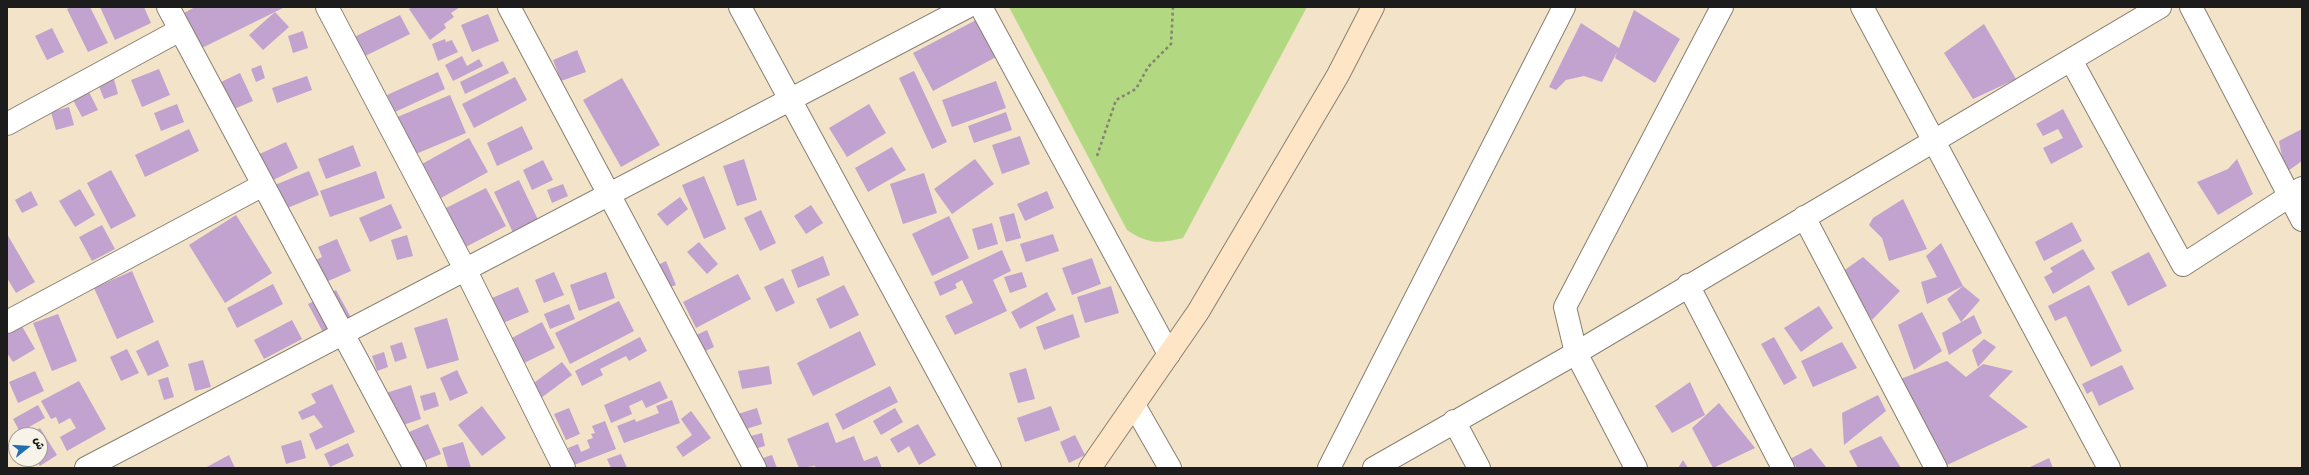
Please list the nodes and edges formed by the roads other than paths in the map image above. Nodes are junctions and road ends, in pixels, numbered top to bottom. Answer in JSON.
{"nodes":[{"id":1,"x":168,"y":7,"type":"edge"},
{"id":2,"x":327,"y":7,"type":"edge"},
{"id":3,"x":509,"y":7,"type":"edge"},
{"id":4,"x":740,"y":7,"type":"edge"},
{"id":5,"x":967,"y":7,"type":"edge"},
{"id":6,"x":981,"y":7,"type":"edge"},
{"id":7,"x":1373,"y":7,"type":"edge"},
{"id":8,"x":1564,"y":7,"type":"edge"},
{"id":9,"x":1722,"y":7,"type":"edge"},
{"id":10,"x":1862,"y":7,"type":"edge"},
{"id":11,"x":2160,"y":7,"type":"edge"},
{"id":12,"x":2191,"y":7,"type":"edge"},
{"id":13,"x":180,"y":30,"type":"junction"},
{"id":14,"x":2071,"y":60,"type":"junction"},
{"id":15,"x":789,"y":100,"type":"junction"},
{"id":16,"x":7,"y":124,"type":"edge"},
{"id":17,"x":1935,"y":141,"type":"junction"},
{"id":18,"x":263,"y":185,"type":"junction"},
{"id":19,"x":2296,"y":192,"type":"edge"},
{"id":20,"x":609,"y":194,"type":"junction"},
{"id":21,"x":1804,"y":217,"type":"junction"},
{"id":22,"x":2302,"y":220,"type":"edge"},
{"id":23,"x":466,"y":269,"type":"junction"},
{"id":24,"x":1688,"y":285,"type":"junction"},
{"id":25,"x":7,"y":322,"type":"edge"},
{"id":26,"x":343,"y":334,"type":"junction"},
{"id":27,"x":1576,"y":352,"type":"junction"},
{"id":28,"x":1169,"y":354,"type":"junction"},
{"id":29,"x":1134,"y":405,"type":"junction"},
{"id":30,"x":1454,"y":422,"type":"junction"},
{"id":31,"x":86,"y":468,"type":"edge"},
{"id":32,"x":415,"y":468,"type":"edge"},
{"id":33,"x":564,"y":468,"type":"edge"},
{"id":34,"x":755,"y":468,"type":"edge"},
{"id":35,"x":990,"y":468,"type":"edge"},
{"id":36,"x":1090,"y":468,"type":"edge"},
{"id":37,"x":1170,"y":468,"type":"edge"},
{"id":38,"x":1329,"y":468,"type":"edge"},
{"id":39,"x":1374,"y":468,"type":"edge"},
{"id":40,"x":1479,"y":468,"type":"edge"},
{"id":41,"x":1636,"y":468,"type":"edge"},
{"id":42,"x":1783,"y":468,"type":"edge"},
{"id":43,"x":1936,"y":468,"type":"edge"},
{"id":44,"x":2109,"y":468,"type":"edge"}],
"edges":[{"from":1,"to":13,"type":"street"},
{"from":2,"to":23,"type":"street"},
{"from":3,"to":20,"type":"street"},
{"from":4,"to":15,"type":"street"},
{"from":5,"to":15,"type":"street"},
{"from":6,"to":28,"type":"street"},
{"from":7,"to":28,"type":"main road"},
{"from":8,"to":38,"type":"street"},
{"from":9,"to":27,"type":"street"},
{"from":10,"to":17,"type":"street"},
{"from":11,"to":14,"type":"street"},
{"from":12,"to":19,"type":"street"},
{"from":13,"to":16,"type":"street"},
{"from":13,"to":18,"type":"street"},
{"from":14,"to":17,"type":"street"},
{"from":14,"to":19,"type":"street"},
{"from":15,"to":20,"type":"street"},
{"from":15,"to":35,"type":"street"},
{"from":17,"to":21,"type":"street"},
{"from":17,"to":44,"type":"street"},
{"from":18,"to":25,"type":"street"},
{"from":18,"to":26,"type":"street"},
{"from":19,"to":22,"type":"street"},
{"from":20,"to":23,"type":"street"},
{"from":20,"to":34,"type":"street"},
{"from":21,"to":24,"type":"street"},
{"from":21,"to":43,"type":"street"},
{"from":23,"to":26,"type":"street"},
{"from":23,"to":33,"type":"street"},
{"from":24,"to":27,"type":"street"},
{"from":24,"to":42,"type":"street"},
{"from":26,"to":31,"type":"street"},
{"from":26,"to":32,"type":"street"},
{"from":27,"to":30,"type":"street"},
{"from":27,"to":41,"type":"street"},
{"from":28,"to":29,"type":"main road"},
{"from":29,"to":36,"type":"main road"},
{"from":29,"to":37,"type":"street"},
{"from":30,"to":39,"type":"street"},
{"from":30,"to":40,"type":"street"}]}
